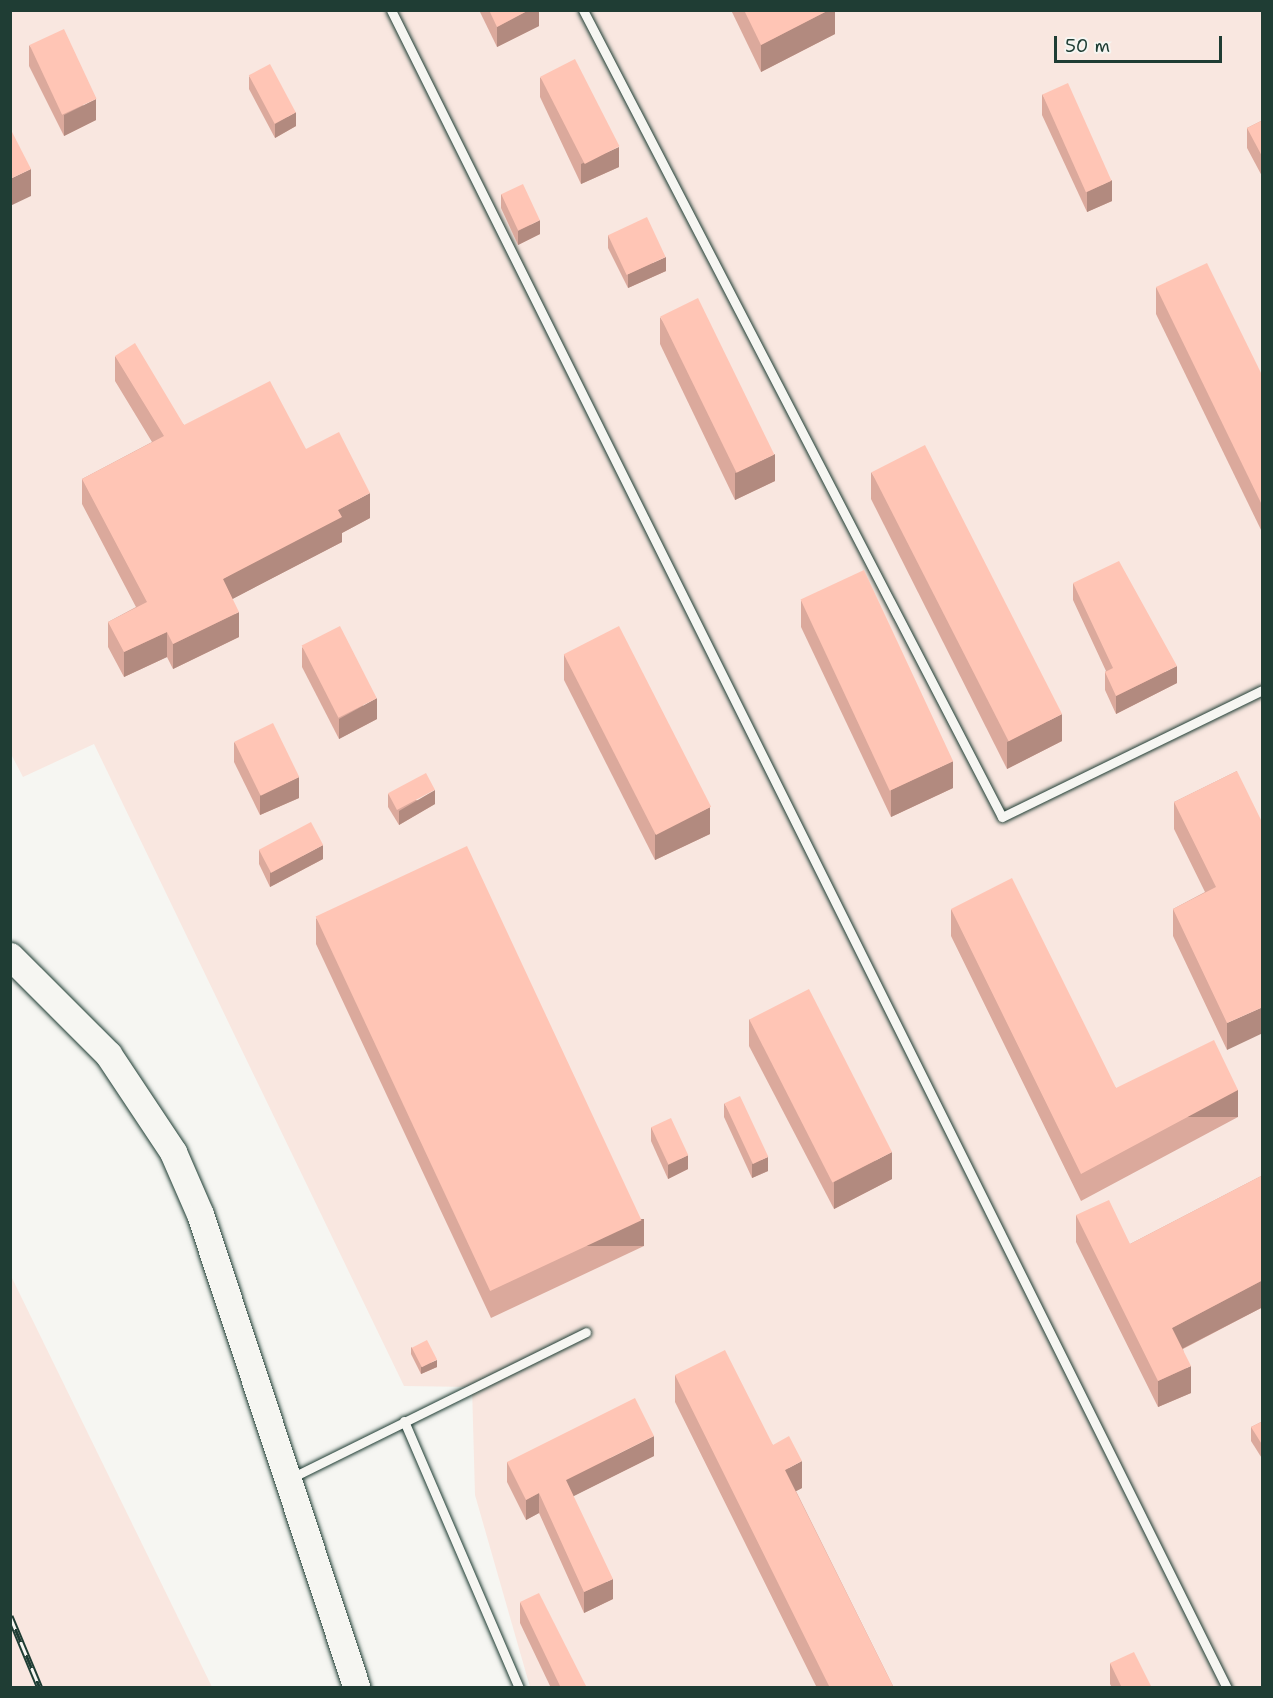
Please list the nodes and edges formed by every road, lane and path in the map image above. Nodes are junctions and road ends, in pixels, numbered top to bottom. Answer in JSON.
{"nodes":[{"id":1,"x":391,"y":10,"type":"edge"},
{"id":2,"x":583,"y":10,"type":"edge"},
{"id":3,"x":1263,"y":690,"type":"edge"},
{"id":4,"x":10,"y":956,"type":"edge"},
{"id":5,"x":586,"y":1332,"type":"dead end"},
{"id":6,"x":404,"y":1420,"type":"junction"},
{"id":7,"x":286,"y":1480,"type":"junction"},
{"id":8,"x":357,"y":1688,"type":"edge"},
{"id":9,"x":519,"y":1688,"type":"edge"},
{"id":10,"x":1227,"y":1688,"type":"edge"}],
"edges":[{"from":1,"to":10,"type":"lane"},
{"from":2,"to":3,"type":"lane"},
{"from":4,"to":7,"type":"street"},
{"from":5,"to":6,"type":"lane"},
{"from":6,"to":7,"type":"lane"},
{"from":6,"to":9,"type":"lane"},
{"from":7,"to":8,"type":"street"}]}
